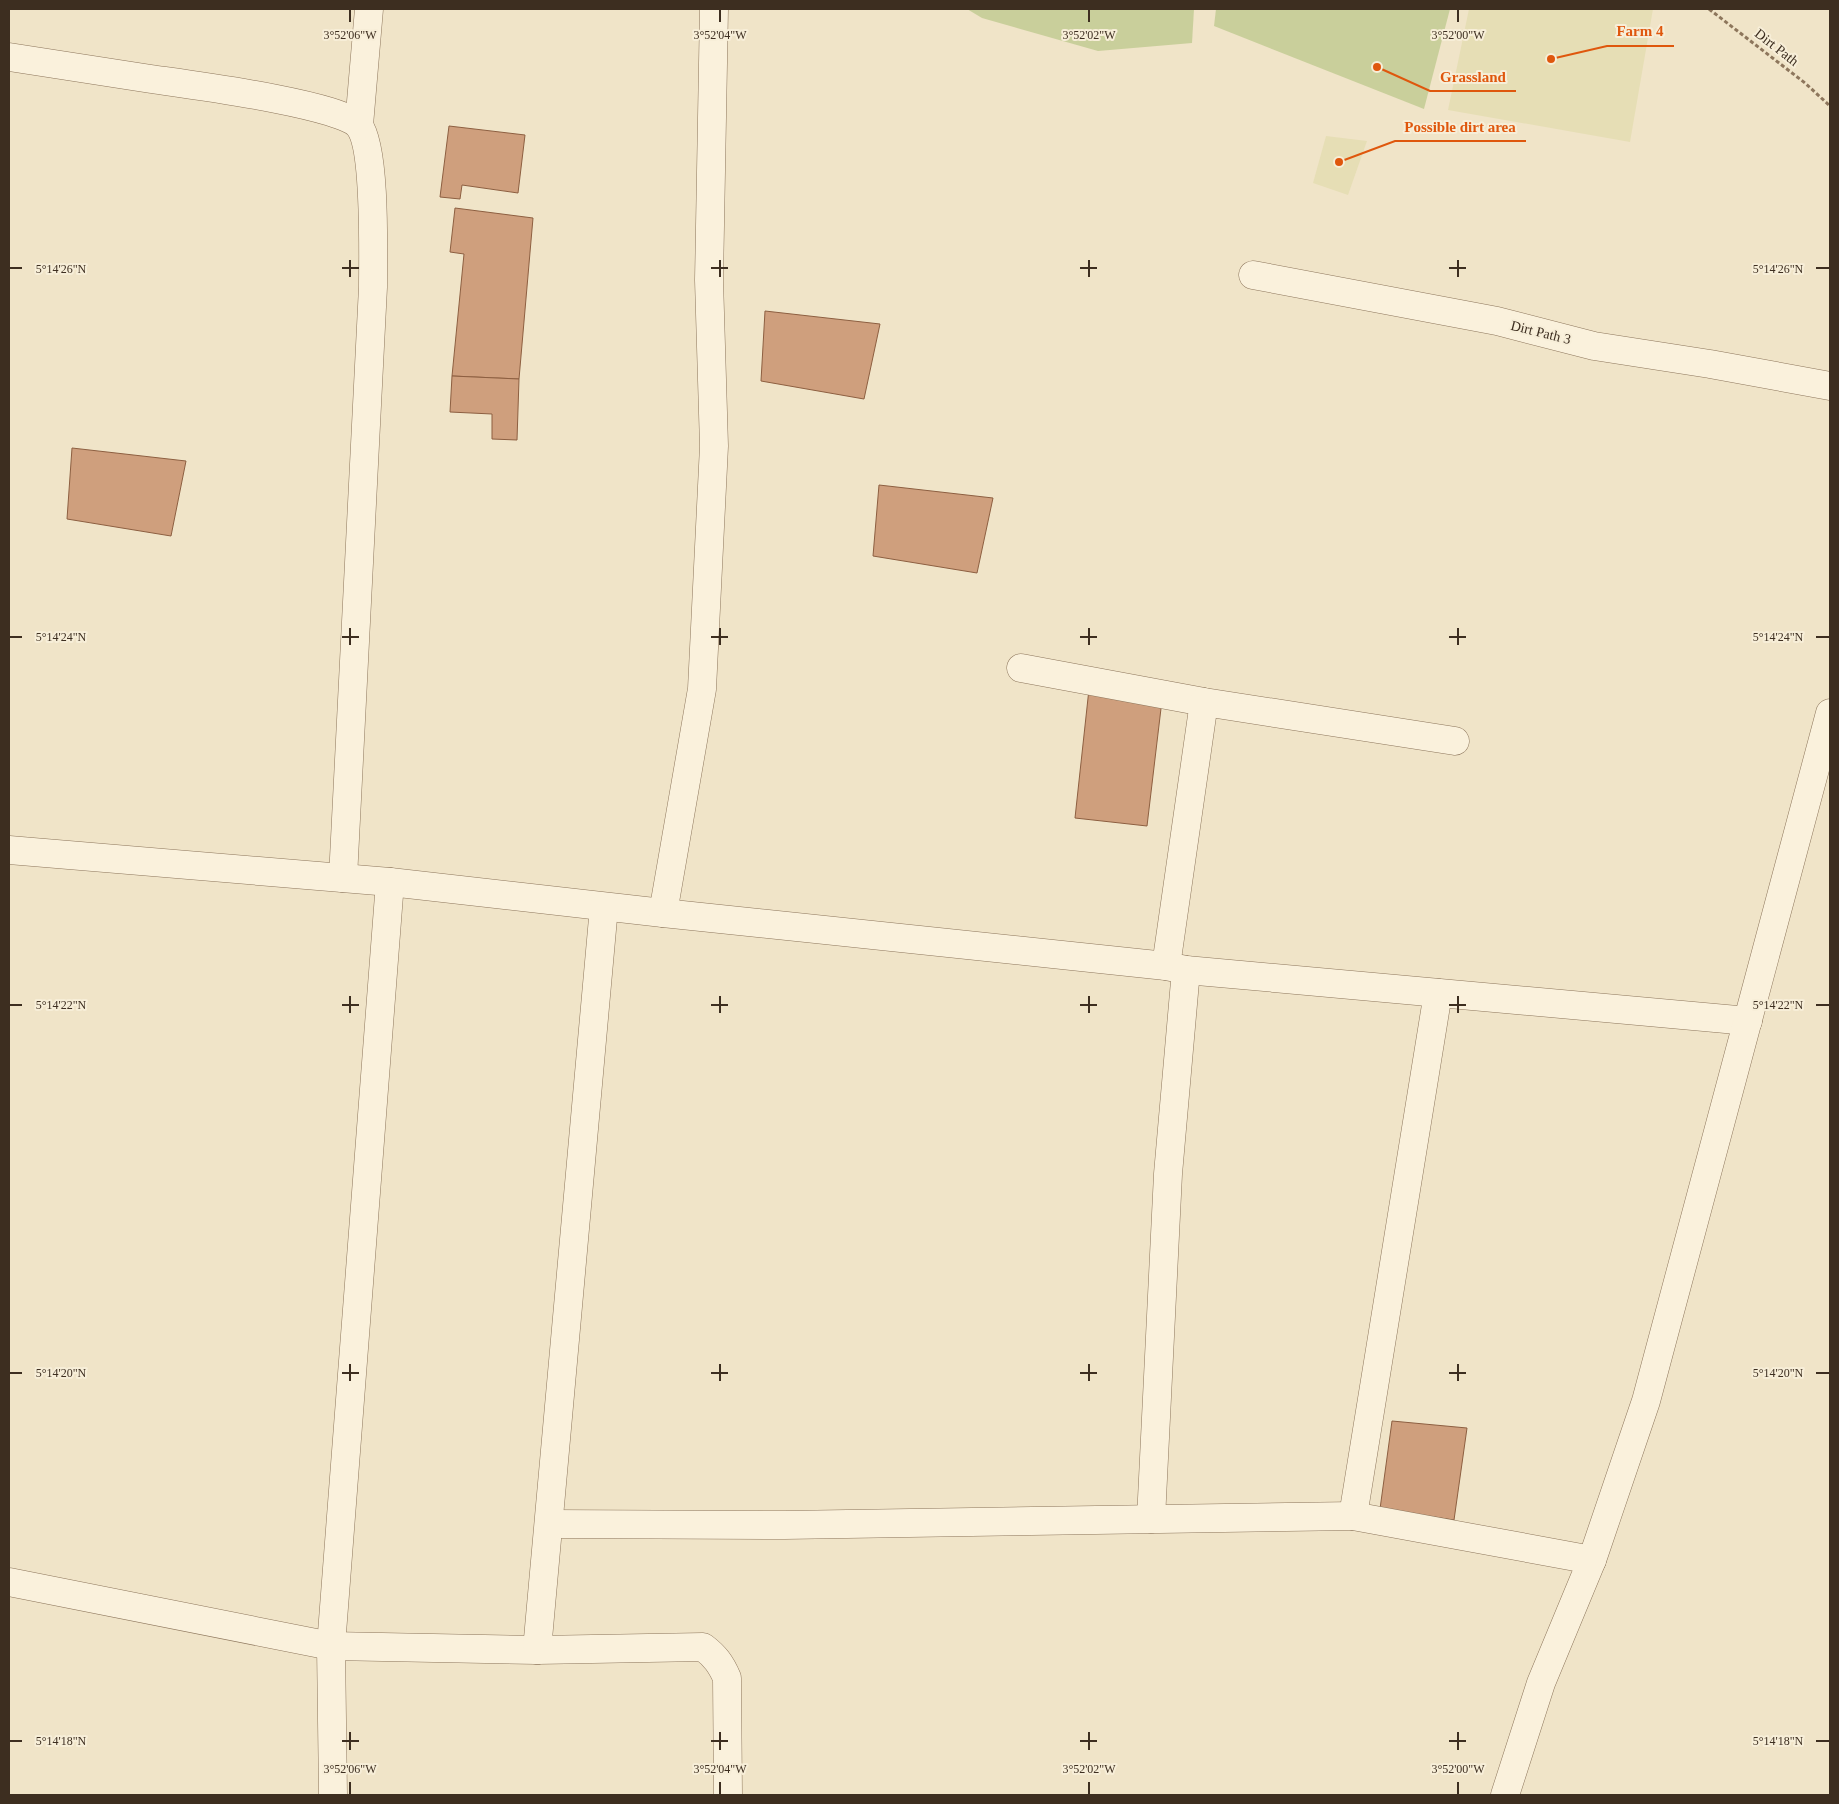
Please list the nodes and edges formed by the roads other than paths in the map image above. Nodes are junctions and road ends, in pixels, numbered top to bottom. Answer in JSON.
{"nodes":[{"id":1,"x":369,"y":9,"type":"edge"},
{"id":2,"x":714,"y":9,"type":"edge"},
{"id":3,"x":9,"y":57,"type":"edge"},
{"id":4,"x":359,"y":125,"type":"junction"},
{"id":5,"x":1253,"y":275,"type":"dead end"},
{"id":6,"x":1830,"y":386,"type":"edge"},
{"id":7,"x":1021,"y":668,"type":"dead end"},
{"id":8,"x":1204,"y":702,"type":"junction"},
{"id":9,"x":1830,"y":712,"type":"edge"},
{"id":10,"x":1455,"y":741,"type":"dead end"},
{"id":11,"x":9,"y":850,"type":"edge"},
{"id":12,"x":343,"y":878,"type":"junction"},
{"id":13,"x":390,"y":882,"type":"junction"},
{"id":14,"x":604,"y":907,"type":"junction"},
{"id":15,"x":663,"y":914,"type":"junction"},
{"id":16,"x":1176,"y":968,"type":"junction"},
{"id":17,"x":1438,"y":993,"type":"junction"},
{"id":18,"x":1748,"y":1021,"type":"junction"},
{"id":19,"x":1353,"y":1516,"type":"junction"},
{"id":20,"x":1151,"y":1519,"type":"junction"},
{"id":21,"x":549,"y":1524,"type":"junction"},
{"id":22,"x":1592,"y":1560,"type":"junction"},
{"id":23,"x":9,"y":1582,"type":"edge"},
{"id":24,"x":332,"y":1646,"type":"junction"},
{"id":25,"x":537,"y":1650,"type":"junction"},
{"id":26,"x":333,"y":1795,"type":"edge"},
{"id":27,"x":728,"y":1795,"type":"edge"},
{"id":28,"x":1505,"y":1795,"type":"edge"}],
"edges":[{"from":1,"to":4,"type":"street"},
{"from":2,"to":15,"type":"street"},
{"from":3,"to":4,"type":"street"},
{"from":4,"to":12,"type":"street"},
{"from":5,"to":6,"type":"street","name":"Dirt Path 3"},
{"from":7,"to":8,"type":"street"},
{"from":8,"to":10,"type":"street"},
{"from":8,"to":16,"type":"street"},
{"from":9,"to":18,"type":"street"},
{"from":11,"to":12,"type":"street"},
{"from":12,"to":13,"type":"street"},
{"from":13,"to":14,"type":"street"},
{"from":13,"to":24,"type":"street"},
{"from":14,"to":15,"type":"street"},
{"from":14,"to":21,"type":"street"},
{"from":15,"to":16,"type":"street"},
{"from":16,"to":17,"type":"street"},
{"from":16,"to":20,"type":"street"},
{"from":17,"to":18,"type":"street"},
{"from":17,"to":19,"type":"street"},
{"from":18,"to":22,"type":"street"},
{"from":19,"to":20,"type":"street"},
{"from":19,"to":22,"type":"street"},
{"from":20,"to":21,"type":"street"},
{"from":21,"to":25,"type":"street"},
{"from":22,"to":28,"type":"street"},
{"from":23,"to":24,"type":"street"},
{"from":24,"to":25,"type":"street"},
{"from":24,"to":26,"type":"street"},
{"from":25,"to":27,"type":"street"}]}
